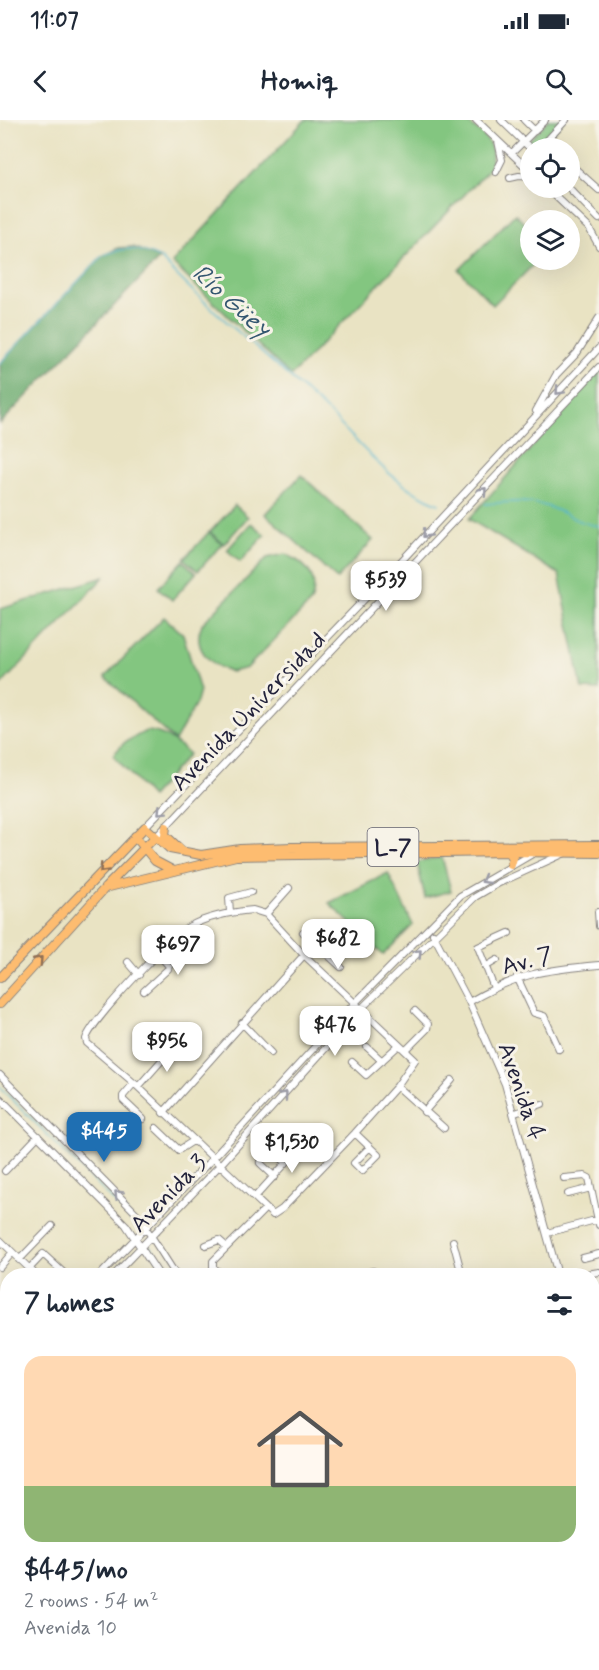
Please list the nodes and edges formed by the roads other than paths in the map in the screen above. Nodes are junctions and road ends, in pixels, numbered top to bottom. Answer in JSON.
{"nodes":[{"id":1,"x":476,"y":120,"type":"edge"},
{"id":2,"x":501,"y":120,"type":"edge"},
{"id":3,"x":524,"y":120,"type":"edge"},
{"id":4,"x":545,"y":120,"type":"edge"},
{"id":5,"x":566,"y":120,"type":"edge"},
{"id":6,"x":535,"y":131,"type":"junction"},
{"id":7,"x":496,"y":138,"type":"junction"},
{"id":8,"x":520,"y":138,"type":"edge"},
{"id":9,"x":528,"y":138,"type":"edge"},
{"id":10,"x":549,"y":138,"type":"edge"},
{"id":11,"x":520,"y":146,"type":"edge"},
{"id":12,"x":512,"y":153,"type":"junction"},
{"id":13,"x":520,"y":160,"type":"edge"},
{"id":14,"x":496,"y":172,"type":"dead end"},
{"id":15,"x":580,"y":173,"type":"edge"},
{"id":16,"x":520,"y":176,"type":"edge"},
{"id":17,"x":510,"y":178,"type":"dead end"},
{"id":18,"x":599,"y":190,"type":"edge"},
{"id":19,"x":558,"y":198,"type":"edge"},
{"id":20,"x":578,"y":198,"type":"edge"},
{"id":21,"x":599,"y":219,"type":"edge"},
{"id":22,"x":599,"y":246,"type":"edge"},
{"id":23,"x":599,"y":318,"type":"edge"},
{"id":24,"x":599,"y":348,"type":"edge"},
{"id":25,"x":599,"y":367,"type":"edge"},
{"id":26,"x":534,"y":417,"type":"junction"},
{"id":27,"x":406,"y":556,"type":"junction"},
{"id":28,"x":414,"y":565,"type":"junction"},
{"id":29,"x":166,"y":826,"type":"junction"},
{"id":30,"x":145,"y":828,"type":"junction"},
{"id":31,"x":135,"y":836,"type":"junction"},
{"id":32,"x":154,"y":838,"type":"junction"},
{"id":33,"x":599,"y":845,"type":"edge"},
{"id":34,"x":558,"y":846,"type":"junction"},
{"id":35,"x":144,"y":848,"type":"junction"},
{"id":36,"x":510,"y":852,"type":"junction"},
{"id":37,"x":536,"y":852,"type":"junction"},
{"id":38,"x":567,"y":853,"type":"junction"},
{"id":39,"x":599,"y":853,"type":"edge"},
{"id":40,"x":187,"y":854,"type":"junction"},
{"id":41,"x":511,"y":865,"type":"junction"},
{"id":42,"x":172,"y":870,"type":"junction"},
{"id":43,"x":105,"y":888,"type":"junction"},
{"id":44,"x":289,"y":888,"type":"dead end"},
{"id":45,"x":251,"y":892,"type":"dead end"},
{"id":46,"x":230,"y":912,"type":"junction"},
{"id":47,"x":598,"y":912,"type":"edge"},
{"id":48,"x":266,"y":914,"type":"junction"},
{"id":49,"x":599,"y":926,"type":"edge"},
{"id":50,"x":429,"y":928,"type":"junction"},
{"id":51,"x":303,"y":932,"type":"dead end"},
{"id":52,"x":509,"y":933,"type":"dead end"},
{"id":53,"x":435,"y":936,"type":"junction"},
{"id":54,"x":322,"y":949,"type":"junction"},
{"id":55,"x":158,"y":954,"type":"junction"},
{"id":56,"x":304,"y":955,"type":"junction"},
{"id":57,"x":497,"y":960,"type":"dead end"},
{"id":58,"x":311,"y":961,"type":"junction"},
{"id":59,"x":128,"y":962,"type":"dead end"},
{"id":60,"x":599,"y":965,"type":"edge"},
{"id":61,"x":341,"y":967,"type":"dead end"},
{"id":62,"x":484,"y":967,"type":"junction"},
{"id":63,"x":139,"y":975,"type":"junction"},
{"id":64,"x":517,"y":977,"type":"junction"},
{"id":65,"x":0,"y":978,"type":"edge"},
{"id":66,"x":494,"y":988,"type":"junction"},
{"id":67,"x":144,"y":991,"type":"dead end"},
{"id":68,"x":469,"y":1002,"type":"junction"},
{"id":69,"x":355,"y":1003,"type":"junction"},
{"id":70,"x":0,"y":1004,"type":"edge"},
{"id":71,"x":362,"y":1009,"type":"junction"},
{"id":72,"x":415,"y":1011,"type":"dead end"},
{"id":73,"x":242,"y":1023,"type":"junction"},
{"id":74,"x":177,"y":1043,"type":"dead end"},
{"id":75,"x":398,"y":1046,"type":"junction"},
{"id":76,"x":367,"y":1047,"type":"dead end"},
{"id":77,"x":559,"y":1049,"type":"dead end"},
{"id":78,"x":271,"y":1053,"type":"dead end"},
{"id":79,"x":408,"y":1053,"type":"junction"},
{"id":80,"x":382,"y":1061,"type":"junction"},
{"id":81,"x":352,"y":1062,"type":"dead end"},
{"id":82,"x":0,"y":1075,"type":"edge"},
{"id":83,"x":452,"y":1080,"type":"dead end"},
{"id":84,"x":136,"y":1085,"type":"junction"},
{"id":85,"x":397,"y":1086,"type":"junction"},
{"id":86,"x":0,"y":1098,"type":"edge"},
{"id":87,"x":542,"y":1104,"type":"dead end"},
{"id":88,"x":424,"y":1112,"type":"junction"},
{"id":89,"x":163,"y":1113,"type":"junction"},
{"id":90,"x":515,"y":1113,"type":"junction"},
{"id":91,"x":143,"y":1119,"type":"dead end"},
{"id":92,"x":156,"y":1128,"type":"dead end"},
{"id":93,"x":444,"y":1128,"type":"dead end"},
{"id":94,"x":355,"y":1133,"type":"junction"},
{"id":95,"x":38,"y":1136,"type":"junction"},
{"id":96,"x":193,"y":1141,"type":"junction"},
{"id":97,"x":369,"y":1147,"type":"dead end"},
{"id":98,"x":273,"y":1150,"type":"dead end"},
{"id":99,"x":213,"y":1158,"type":"junction"},
{"id":100,"x":260,"y":1163,"type":"dead end"},
{"id":101,"x":220,"y":1165,"type":"junction"},
{"id":102,"x":5,"y":1171,"type":"dead end"},
{"id":103,"x":275,"y":1177,"type":"junction"},
{"id":104,"x":564,"y":1178,"type":"dead end"},
{"id":105,"x":591,"y":1188,"type":"junction"},
{"id":106,"x":568,"y":1194,"type":"dead end"},
{"id":107,"x":255,"y":1197,"type":"junction"},
{"id":108,"x":265,"y":1209,"type":"junction"},
{"id":109,"x":599,"y":1221,"type":"edge"},
{"id":110,"x":52,"y":1226,"type":"dead end"},
{"id":111,"x":146,"y":1226,"type":"junction"},
{"id":112,"x":547,"y":1233,"type":"junction"},
{"id":113,"x":152,"y":1235,"type":"junction"},
{"id":114,"x":135,"y":1239,"type":"junction"},
{"id":115,"x":0,"y":1240,"type":"edge"},
{"id":116,"x":453,"y":1241,"type":"dead end"},
{"id":117,"x":206,"y":1245,"type":"dead end"},
{"id":118,"x":141,"y":1247,"type":"junction"},
{"id":119,"x":227,"y":1247,"type":"junction"},
{"id":120,"x":12,"y":1253,"type":"junction"},
{"id":121,"x":599,"y":1254,"type":"edge"},
{"id":122,"x":583,"y":1258,"type":"dead end"},
{"id":123,"x":19,"y":1260,"type":"junction"},
{"id":124,"x":0,"y":1267,"type":"edge"},
{"id":125,"x":28,"y":1268,"type":"edge"},
{"id":126,"x":30,"y":1268,"type":"edge"},
{"id":127,"x":58,"y":1268,"type":"edge"},
{"id":128,"x":107,"y":1268,"type":"edge"},
{"id":129,"x":121,"y":1268,"type":"edge"},
{"id":130,"x":154,"y":1268,"type":"edge"},
{"id":131,"x":172,"y":1268,"type":"edge"},
{"id":132,"x":216,"y":1268,"type":"edge"},
{"id":133,"x":460,"y":1268,"type":"edge"},
{"id":134,"x":556,"y":1268,"type":"edge"}],
"edges":[{"from":1,"to":7,"type":"street"},
{"from":2,"to":8,"type":"street"},
{"from":3,"to":6,"type":"street"},
{"from":4,"to":6,"type":"street"},
{"from":5,"to":10,"type":"street"},
{"from":6,"to":9,"type":"street"},
{"from":7,"to":12,"type":"street"},
{"from":7,"to":14,"type":"street"},
{"from":11,"to":12,"type":"street"},
{"from":12,"to":13,"type":"street"},
{"from":15,"to":18,"type":"street"},
{"from":16,"to":17,"type":"street"},
{"from":19,"to":22,"type":"street"},
{"from":20,"to":21,"type":"street"},
{"from":23,"to":26,"type":"street"},
{"from":24,"to":26,"type":"street","name":"Avenida Universidad","one_way":true},
{"from":28,"to":25,"type":"street","name":"Avenida Universidad","one_way":true},
{"from":26,"to":27,"type":"street","name":"Avenida Universidad","one_way":true},
{"from":27,"to":28,"type":"street"},
{"from":27,"to":30,"type":"street","name":"Avenida Universidad","one_way":true},
{"from":28,"to":29,"type":"street","name":"Avenida Universidad"},
{"from":29,"to":32,"type":"street","name":"Avenida Universidad"},
{"from":29,"to":40,"type":"main road"},
{"from":30,"to":31,"type":"main road","name":"Avenida Universidad"},
{"from":30,"to":32,"type":"main road","number":"L-7"},
{"from":31,"to":35,"type":"main road"},
{"from":31,"to":65,"type":"main road","name":"Avenida Universidad","one_way":true},
{"from":32,"to":35,"type":"main road","name":"Avenida Universidad"},
{"from":32,"to":40,"type":"main road","number":"L-7"},
{"from":33,"to":34,"type":"main road","number":"L-7"},
{"from":34,"to":37,"type":"street","name":"Avenida 3"},
{"from":34,"to":40,"type":"main road","number":"L-7"},
{"from":35,"to":42,"type":"main road"},
{"from":35,"to":43,"type":"main road","name":"Avenida Universidad"},
{"from":36,"to":37,"type":"main road","number":"L-7"},
{"from":36,"to":41,"type":"main road"},
{"from":36,"to":42,"type":"main road","number":"L-7"},
{"from":37,"to":38,"type":"main road","number":"L-7"},
{"from":37,"to":41,"type":"street","name":"Avenida 3"},
{"from":38,"to":39,"type":"main road","number":"L-7"},
{"from":38,"to":53,"type":"street","name":"Avenida 3"},
{"from":41,"to":50,"type":"street","name":"Avenida 3","one_way":true},
{"from":42,"to":43,"type":"main road"},
{"from":70,"to":43,"type":"main road","name":"Avenida Universidad","one_way":true},
{"from":44,"to":48,"type":"street"},
{"from":45,"to":46,"type":"street"},
{"from":46,"to":48,"type":"street"},
{"from":46,"to":55,"type":"street"},
{"from":47,"to":49,"type":"street"},
{"from":48,"to":56,"type":"street"},
{"from":50,"to":53,"type":"street","name":"Avenida 4"},
{"from":50,"to":69,"type":"street","name":"Avenida 3"},
{"from":51,"to":54,"type":"street"},
{"from":52,"to":62,"type":"street"},
{"from":53,"to":68,"type":"street","name":"Avenida 4"},
{"from":71,"to":53,"type":"street","name":"Avenida 3","one_way":true},
{"from":54,"to":58,"type":"street"},
{"from":54,"to":61,"type":"street"},
{"from":55,"to":63,"type":"street"},
{"from":55,"to":67,"type":"street"},
{"from":56,"to":58,"type":"street"},
{"from":56,"to":73,"type":"street"},
{"from":57,"to":62,"type":"street"},
{"from":58,"to":69,"type":"street"},
{"from":59,"to":63,"type":"street"},
{"from":60,"to":64,"type":"street","name":"Av. 7"},
{"from":62,"to":66,"type":"street"},
{"from":63,"to":84,"type":"street"},
{"from":64,"to":66,"type":"street","name":"Av. 7"},
{"from":64,"to":77,"type":"street"},
{"from":66,"to":68,"type":"street","name":"Av. 7"},
{"from":68,"to":90,"type":"street","name":"Avenida 4"},
{"from":69,"to":71,"type":"street"},
{"from":69,"to":99,"type":"street","name":"Avenida 3"},
{"from":71,"to":75,"type":"street"},
{"from":101,"to":71,"type":"street","name":"Avenida 3","one_way":true},
{"from":72,"to":79,"type":"street"},
{"from":73,"to":78,"type":"street"},
{"from":73,"to":89,"type":"street"},
{"from":74,"to":84,"type":"street"},
{"from":75,"to":79,"type":"street"},
{"from":75,"to":80,"type":"street"},
{"from":76,"to":80,"type":"street"},
{"from":79,"to":85,"type":"street"},
{"from":80,"to":81,"type":"street"},
{"from":111,"to":82,"type":"street","one_way":true},
{"from":83,"to":88,"type":"street"},
{"from":84,"to":89,"type":"street"},
{"from":84,"to":91,"type":"street"},
{"from":85,"to":88,"type":"street"},
{"from":85,"to":94,"type":"street"},
{"from":86,"to":95,"type":"street"},
{"from":87,"to":90,"type":"street"},
{"from":88,"to":93,"type":"street"},
{"from":89,"to":96,"type":"street"},
{"from":90,"to":112,"type":"street","name":"Avenida 4"},
{"from":92,"to":96,"type":"street"},
{"from":94,"to":97,"type":"street"},
{"from":94,"to":108,"type":"street"},
{"from":95,"to":102,"type":"street"},
{"from":95,"to":114,"type":"street"},
{"from":96,"to":99,"type":"street"},
{"from":98,"to":103,"type":"street"},
{"from":99,"to":101,"type":"street"},
{"from":99,"to":111,"type":"street","name":"Avenida 3"},
{"from":100,"to":103,"type":"street"},
{"from":101,"to":107,"type":"street"},
{"from":101,"to":113,"type":"street","name":"Avenida 3"},
{"from":103,"to":107,"type":"street"},
{"from":104,"to":105,"type":"street"},
{"from":105,"to":106,"type":"street"},
{"from":105,"to":109,"type":"street"},
{"from":107,"to":108,"type":"street"},
{"from":108,"to":119,"type":"street"},
{"from":109,"to":112,"type":"street"},
{"from":110,"to":123,"type":"street"},
{"from":111,"to":113,"type":"street"},
{"from":111,"to":114,"type":"street","name":"Avenida 3"},
{"from":112,"to":134,"type":"street","name":"Avenida 4"},
{"from":113,"to":118,"type":"street","name":"Avenida 3"},
{"from":113,"to":131,"type":"street"},
{"from":114,"to":118,"type":"street"},
{"from":114,"to":128,"type":"street","name":"Avenida 3"},
{"from":115,"to":120,"type":"street"},
{"from":116,"to":133,"type":"street"},
{"from":117,"to":119,"type":"street"},
{"from":118,"to":129,"type":"street","name":"Avenida 3"},
{"from":118,"to":130,"type":"street"},
{"from":119,"to":132,"type":"street"},
{"from":120,"to":123,"type":"street"},
{"from":120,"to":124,"type":"street"},
{"from":121,"to":122,"type":"street"},
{"from":123,"to":125,"type":"street"},
{"from":126,"to":127,"type":"street"}]}
